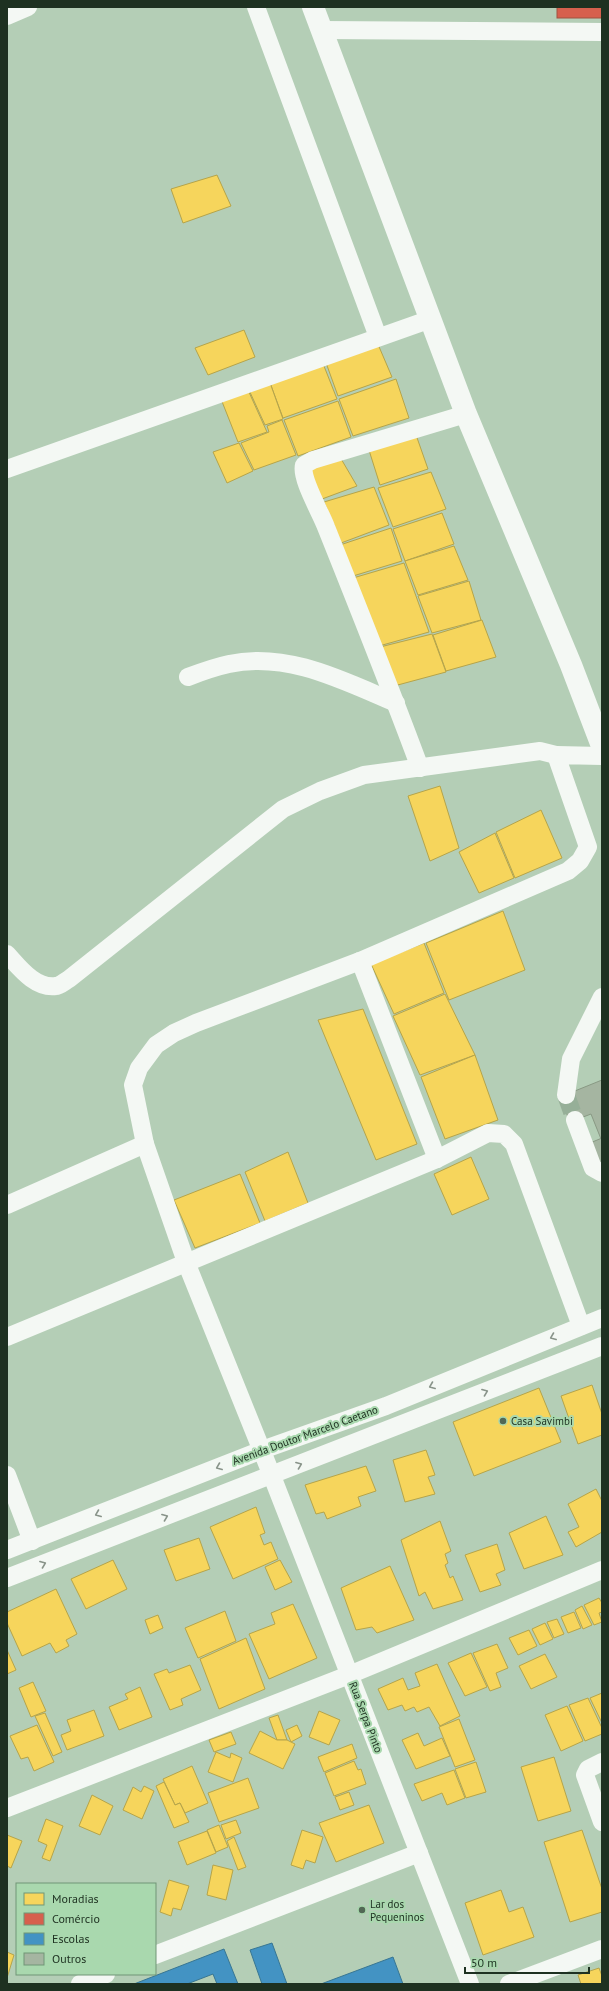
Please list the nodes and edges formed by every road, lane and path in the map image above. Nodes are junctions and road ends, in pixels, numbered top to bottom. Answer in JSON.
{"nodes":[{"id":1,"x":28,"y":7,"type":"edge"},
{"id":2,"x":256,"y":7,"type":"edge"},
{"id":3,"x":313,"y":7,"type":"edge"},
{"id":4,"x":7,"y":16,"type":"edge"},
{"id":5,"x":322,"y":30,"type":"junction"},
{"id":6,"x":602,"y":32,"type":"edge"},
{"id":7,"x":431,"y":319,"type":"junction"},
{"id":8,"x":378,"y":337,"type":"junction"},
{"id":9,"x":466,"y":414,"type":"junction"},
{"id":10,"x":7,"y":470,"type":"edge"},
{"id":11,"x":188,"y":677,"type":"dead end"},
{"id":12,"x":396,"y":703,"type":"junction"},
{"id":13,"x":602,"y":746,"type":"edge"},
{"id":14,"x":556,"y":755,"type":"junction"},
{"id":15,"x":602,"y":756,"type":"edge"},
{"id":16,"x":420,"y":768,"type":"junction"},
{"id":17,"x":7,"y":954,"type":"edge"},
{"id":18,"x":360,"y":961,"type":"junction"},
{"id":19,"x":602,"y":997,"type":"edge"},
{"id":20,"x":566,"y":1094,"type":"tunnel mouth"},
{"id":21,"x":575,"y":1120,"type":"tunnel mouth"},
{"id":22,"x":144,"y":1144,"type":"junction"},
{"id":23,"x":437,"y":1159,"type":"junction"},
{"id":24,"x":602,"y":1173,"type":"edge"},
{"id":25,"x":7,"y":1204,"type":"edge"},
{"id":26,"x":186,"y":1262,"type":"junction"},
{"id":27,"x":602,"y":1318,"type":"edge"},
{"id":28,"x":581,"y":1326,"type":"junction"},
{"id":29,"x":7,"y":1337,"type":"edge"},
{"id":30,"x":602,"y":1346,"type":"edge"},
{"id":31,"x":262,"y":1450,"type":"junction"},
{"id":32,"x":7,"y":1476,"type":"edge"},
{"id":33,"x":272,"y":1476,"type":"junction"},
{"id":34,"x":32,"y":1541,"type":"junction"},
{"id":35,"x":7,"y":1550,"type":"edge"},
{"id":36,"x":602,"y":1570,"type":"edge"},
{"id":37,"x":7,"y":1578,"type":"edge"},
{"id":38,"x":349,"y":1675,"type":"junction"},
{"id":39,"x":602,"y":1762,"type":"edge"},
{"id":40,"x":7,"y":1808,"type":"edge"},
{"id":41,"x":602,"y":1822,"type":"edge"},
{"id":42,"x":419,"y":1854,"type":"junction"},
{"id":43,"x":602,"y":1949,"type":"edge"},
{"id":44,"x":156,"y":1955,"type":"edge"},
{"id":45,"x":103,"y":1975,"type":"edge"},
{"id":46,"x":80,"y":1984,"type":"edge"},
{"id":47,"x":470,"y":1984,"type":"edge"},
{"id":48,"x":509,"y":1984,"type":"edge"}],
"edges":[{"from":1,"to":4,"type":"street"},
{"from":2,"to":8,"type":"street"},
{"from":3,"to":5,"type":"main road"},
{"from":5,"to":6,"type":"street"},
{"from":5,"to":7,"type":"main road"},
{"from":7,"to":8,"type":"street"},
{"from":7,"to":9,"type":"main road"},
{"from":8,"to":10,"type":"street"},
{"from":9,"to":12,"type":"street"},
{"from":9,"to":13,"type":"main road"},
{"from":11,"to":12,"type":"street"},
{"from":12,"to":16,"type":"street"},
{"from":14,"to":15,"type":"street"},
{"from":14,"to":16,"type":"street"},
{"from":14,"to":18,"type":"street","name":"Rua Serpa Pinto"},
{"from":16,"to":17,"type":"street"},
{"from":18,"to":22,"type":"street","name":"Rua Serpa Pinto"},
{"from":18,"to":23,"type":"street"},
{"from":19,"to":20,"type":"street"},
{"from":21,"to":24,"type":"street"},
{"from":22,"to":25,"type":"street"},
{"from":22,"to":26,"type":"street","name":"Rua Serpa Pinto"},
{"from":23,"to":26,"type":"street"},
{"from":23,"to":28,"type":"street"},
{"from":26,"to":29,"type":"street"},
{"from":26,"to":31,"type":"street","name":"Rua Serpa Pinto"},
{"from":27,"to":28,"type":"street","name":"Avenida Doutor Marcelo Caetano"},
{"from":28,"to":31,"type":"street","name":"Avenida Doutor Marcelo Caetano","one_way":true},
{"from":33,"to":30,"type":"street","one_way":true},
{"from":31,"to":33,"type":"street","name":"Rua Serpa Pinto"},
{"from":31,"to":34,"type":"street","name":"Avenida Doutor Marcelo Caetano","one_way":true},
{"from":32,"to":34,"type":"street"},
{"from":37,"to":33,"type":"street","one_way":true},
{"from":33,"to":38,"type":"street","name":"Rua Serpa Pinto"},
{"from":34,"to":35,"type":"street","name":"Avenida Doutor Marcelo Caetano"},
{"from":36,"to":38,"type":"street"},
{"from":38,"to":40,"type":"street"},
{"from":38,"to":42,"type":"street","name":"Rua Serpa Pinto"},
{"from":39,"to":41,"type":"street"},
{"from":42,"to":44,"type":"street"},
{"from":42,"to":47,"type":"street","name":"Rua Serpa Pinto"},
{"from":43,"to":48,"type":"street"},
{"from":45,"to":46,"type":"street"}]}
